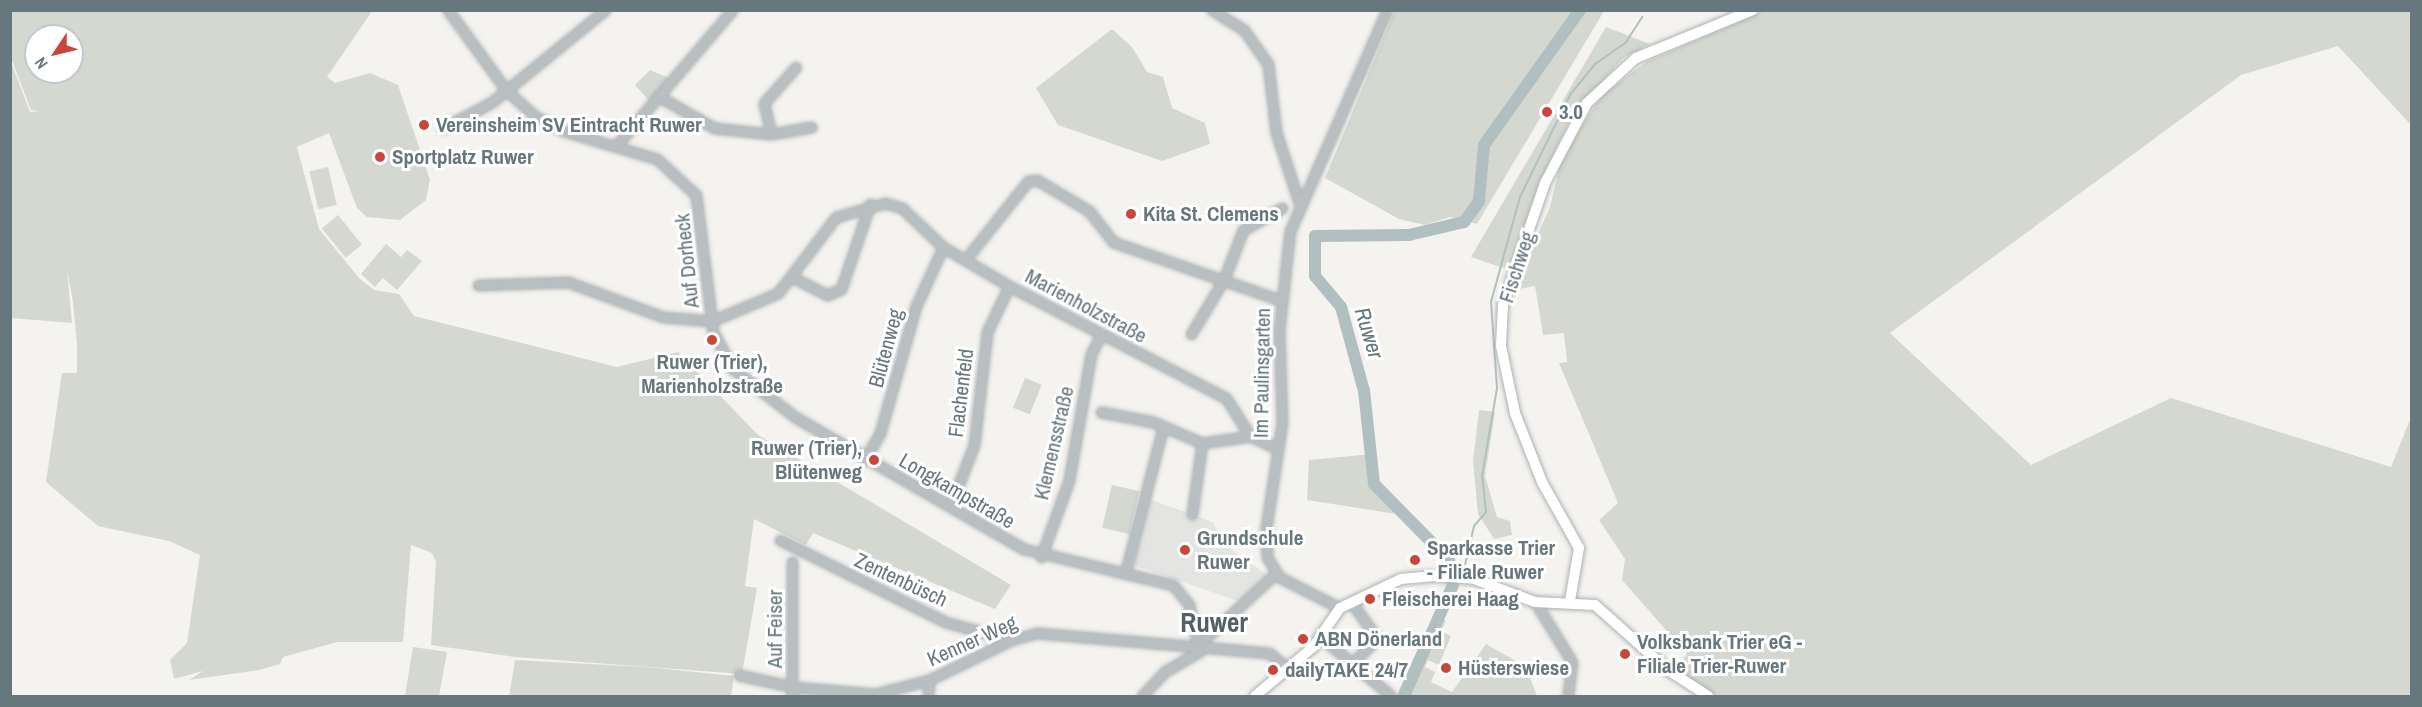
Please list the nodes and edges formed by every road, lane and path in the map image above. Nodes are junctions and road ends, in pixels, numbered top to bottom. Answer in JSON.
{"nodes":[{"id":1,"x":448,"y":10,"type":"edge"},
{"id":2,"x":605,"y":10,"type":"edge"},
{"id":3,"x":732,"y":10,"type":"edge"},
{"id":4,"x":1212,"y":10,"type":"edge"},
{"id":5,"x":1387,"y":10,"type":"edge"},
{"id":6,"x":1753,"y":10,"type":"edge"},
{"id":7,"x":796,"y":67,"type":"dead end"},
{"id":8,"x":506,"y":90,"type":"junction"},
{"id":9,"x":658,"y":96,"type":"junction"},
{"id":10,"x":811,"y":127,"type":"dead end"},
{"id":11,"x":443,"y":128,"type":"dead end"},
{"id":12,"x":771,"y":134,"type":"junction"},
{"id":13,"x":616,"y":146,"type":"junction"},
{"id":14,"x":870,"y":204,"type":"junction"},
{"id":15,"x":1300,"y":206,"type":"junction"},
{"id":16,"x":1282,"y":208,"type":"dead end"},
{"id":17,"x":943,"y":248,"type":"junction"},
{"id":18,"x":966,"y":260,"type":"junction"},
{"id":19,"x":792,"y":277,"type":"junction"},
{"id":20,"x":1224,"y":279,"type":"junction"},
{"id":21,"x":478,"y":285,"type":"dead end"},
{"id":22,"x":1009,"y":286,"type":"junction"},
{"id":23,"x":1282,"y":301,"type":"junction"},
{"id":24,"x":712,"y":321,"type":"junction"},
{"id":25,"x":1191,"y":334,"type":"dead end"},
{"id":26,"x":1100,"y":336,"type":"junction"},
{"id":27,"x":1101,"y":412,"type":"dead end"},
{"id":28,"x":1163,"y":427,"type":"junction"},
{"id":29,"x":1250,"y":436,"type":"junction"},
{"id":30,"x":1202,"y":443,"type":"junction"},
{"id":31,"x":1278,"y":448,"type":"junction"},
{"id":32,"x":865,"y":459,"type":"junction"},
{"id":33,"x":950,"y":506,"type":"junction"},
{"id":34,"x":1192,"y":514,"type":"dead end"},
{"id":35,"x":780,"y":540,"type":"dead end"},
{"id":36,"x":1041,"y":558,"type":"junction"},
{"id":37,"x":792,"y":562,"type":"dead end"},
{"id":38,"x":1125,"y":574,"type":"junction"},
{"id":39,"x":1275,"y":574,"type":"junction"},
{"id":40,"x":1570,"y":601,"type":"junction"},
{"id":41,"x":1351,"y":602,"type":"junction"},
{"id":42,"x":1535,"y":602,"type":"junction"},
{"id":43,"x":1340,"y":608,"type":"junction"},
{"id":44,"x":1322,"y":638,"type":"junction"},
{"id":45,"x":1011,"y":640,"type":"junction"},
{"id":46,"x":1199,"y":648,"type":"junction"},
{"id":47,"x":1353,"y":663,"type":"junction"},
{"id":48,"x":1288,"y":669,"type":"junction"},
{"id":49,"x":739,"y":675,"type":"dead end"},
{"id":50,"x":929,"y":680,"type":"junction"},
{"id":51,"x":792,"y":692,"type":"edge"},
{"id":52,"x":928,"y":696,"type":"edge"},
{"id":53,"x":1142,"y":696,"type":"edge"},
{"id":54,"x":1256,"y":696,"type":"edge"},
{"id":55,"x":1391,"y":696,"type":"edge"},
{"id":56,"x":1568,"y":696,"type":"edge"},
{"id":57,"x":1708,"y":696,"type":"edge"}],
"edges":[{"from":1,"to":8,"type":"street","name":"Auf Dorheck"},
{"from":2,"to":8,"type":"street"},
{"from":3,"to":9,"type":"street"},
{"from":4,"to":15,"type":"street"},
{"from":5,"to":15,"type":"street","name":"Im Paulinsgarten"},
{"from":6,"to":40,"type":"main road","name":"Fischweg"},
{"from":7,"to":12,"type":"street"},
{"from":8,"to":11,"type":"street"},
{"from":8,"to":13,"type":"street","name":"Auf Dorheck"},
{"from":9,"to":12,"type":"street"},
{"from":9,"to":13,"type":"street"},
{"from":10,"to":12,"type":"street"},
{"from":13,"to":24,"type":"street","name":"Auf Dorheck"},
{"from":14,"to":17,"type":"street","name":"Marienholzstraße"},
{"from":14,"to":19,"type":"street","name":"Marienholzstraße"},
{"from":14,"to":19,"type":"street"},
{"from":15,"to":23,"type":"street","name":"Im Paulinsgarten"},
{"from":16,"to":20,"type":"street"},
{"from":17,"to":18,"type":"street","name":"Marienholzstraße"},
{"from":17,"to":32,"type":"street","name":"Blütenweg"},
{"from":18,"to":20,"type":"street"},
{"from":18,"to":22,"type":"street","name":"Marienholzstraße"},
{"from":19,"to":24,"type":"street","name":"Marienholzstraße"},
{"from":20,"to":23,"type":"street"},
{"from":20,"to":25,"type":"street"},
{"from":21,"to":24,"type":"street","name":"Marienholzstraße"},
{"from":22,"to":26,"type":"street","name":"Marienholzstraße"},
{"from":22,"to":33,"type":"street","name":"Flachenfeld"},
{"from":23,"to":31,"type":"street","name":"Im Paulinsgarten"},
{"from":24,"to":32,"type":"street","name":"Longkampstraße"},
{"from":26,"to":29,"type":"street","name":"Marienholzstraße"},
{"from":26,"to":36,"type":"street","name":"Klemensstraße"},
{"from":27,"to":28,"type":"street"},
{"from":28,"to":30,"type":"street"},
{"from":28,"to":38,"type":"street"},
{"from":29,"to":30,"type":"street"},
{"from":29,"to":31,"type":"street"},
{"from":30,"to":34,"type":"street"},
{"from":31,"to":39,"type":"street","name":"Im Paulinsgarten"},
{"from":32,"to":33,"type":"street","name":"Longkampstraße"},
{"from":33,"to":36,"type":"street","name":"Longkampstraße"},
{"from":35,"to":45,"type":"street","name":"Zentenbüsch"},
{"from":36,"to":38,"type":"street","name":"Longkampstraße"},
{"from":37,"to":51,"type":"street","name":"Auf Feiser"},
{"from":38,"to":46,"type":"street","name":"Longkampstraße"},
{"from":39,"to":43,"type":"street"},
{"from":39,"to":46,"type":"street"},
{"from":40,"to":42,"type":"main road"},
{"from":40,"to":57,"type":"main road"},
{"from":41,"to":42,"type":"main road"},
{"from":41,"to":43,"type":"main road"},
{"from":41,"to":47,"type":"street"},
{"from":42,"to":56,"type":"street"},
{"from":43,"to":44,"type":"main road"},
{"from":44,"to":47,"type":"street"},
{"from":44,"to":48,"type":"main road"},
{"from":45,"to":46,"type":"street","name":"Kenner Weg"},
{"from":45,"to":50,"type":"street","name":"Kenner Weg"},
{"from":46,"to":48,"type":"street","name":"Kenner Weg"},
{"from":46,"to":53,"type":"street"},
{"from":47,"to":55,"type":"street"},
{"from":48,"to":54,"type":"main road"},
{"from":49,"to":51,"type":"street","name":"Kenner Weg"},
{"from":50,"to":51,"type":"street","name":"Kenner Weg"},
{"from":50,"to":52,"type":"street"}]}
